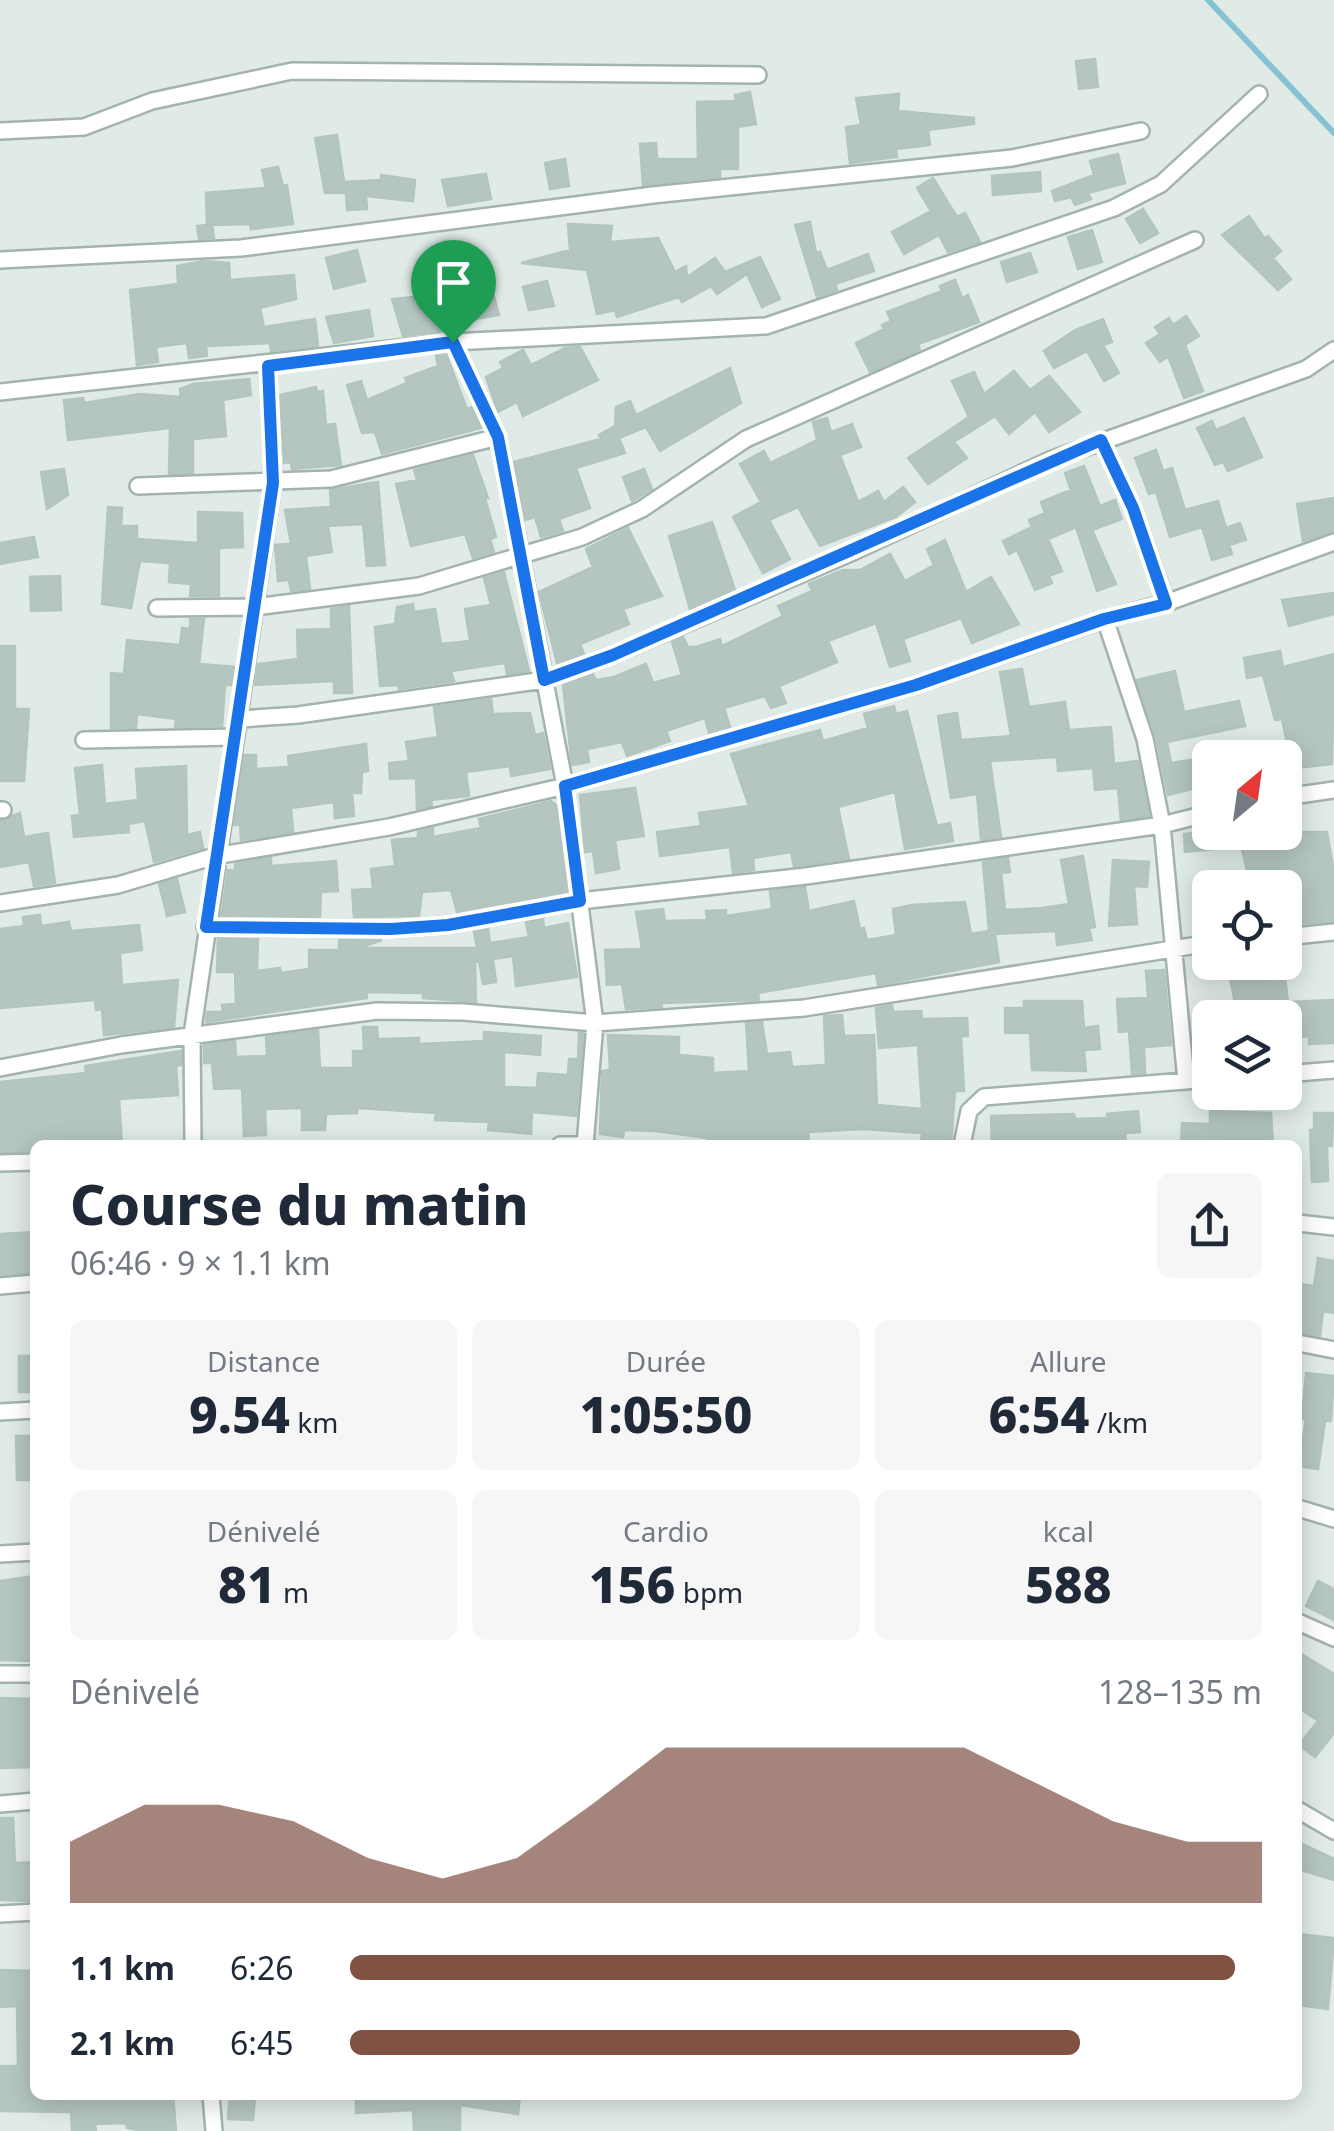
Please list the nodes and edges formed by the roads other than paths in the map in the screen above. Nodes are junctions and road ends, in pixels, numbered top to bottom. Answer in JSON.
{"nodes":[{"id":1,"x":758,"y":75,"type":"dead end"},
{"id":2,"x":1260,"y":94,"type":"dead end"},
{"id":3,"x":0,"y":130,"type":"edge"},
{"id":4,"x":1141,"y":130,"type":"dead end"},
{"id":5,"x":1195,"y":240,"type":"dead end"},
{"id":6,"x":0,"y":260,"type":"edge"},
{"id":7,"x":453,"y":342,"type":"junction"},
{"id":8,"x":1334,"y":350,"type":"edge"},
{"id":9,"x":268,"y":366,"type":"junction"},
{"id":10,"x":0,"y":392,"type":"edge"},
{"id":11,"x":498,"y":437,"type":"junction"},
{"id":12,"x":1101,"y":440,"type":"junction"},
{"id":13,"x":273,"y":483,"type":"junction"},
{"id":14,"x":138,"y":486,"type":"dead end"},
{"id":15,"x":1334,"y":542,"type":"edge"},
{"id":16,"x":518,"y":557,"type":"junction"},
{"id":17,"x":1166,"y":604,"type":"junction"},
{"id":18,"x":255,"y":607,"type":"junction"},
{"id":19,"x":157,"y":608,"type":"dead end"},
{"id":20,"x":1104,"y":619,"type":"junction"},
{"id":21,"x":544,"y":680,"type":"junction"},
{"id":22,"x":240,"y":719,"type":"junction"},
{"id":23,"x":236,"y":738,"type":"junction"},
{"id":24,"x":84,"y":740,"type":"dead end"},
{"id":25,"x":565,"y":786,"type":"junction"},
{"id":26,"x":1334,"y":790,"type":"edge"},
{"id":27,"x":1302,"y":795,"type":"edge"},
{"id":28,"x":1192,"y":818,"type":"edge"},
{"id":29,"x":1162,"y":825,"type":"junction"},
{"id":30,"x":215,"y":856,"type":"junction"},
{"id":31,"x":580,"y":901,"type":"junction"},
{"id":32,"x":0,"y":904,"type":"edge"},
{"id":33,"x":206,"y":927,"type":"junction"},
{"id":34,"x":1334,"y":932,"type":"edge"},
{"id":35,"x":1302,"y":935,"type":"edge"},
{"id":36,"x":1192,"y":945,"type":"edge"},
{"id":37,"x":1175,"y":946,"type":"junction"},
{"id":38,"x":595,"y":1023,"type":"junction"},
{"id":39,"x":192,"y":1035,"type":"junction"},
{"id":40,"x":0,"y":1068,"type":"edge"},
{"id":41,"x":1334,"y":1070,"type":"edge"},
{"id":42,"x":1302,"y":1073,"type":"edge"},
{"id":43,"x":1192,"y":1080,"type":"edge"},
{"id":44,"x":1186,"y":1081,"type":"junction"},
{"id":45,"x":193,"y":1140,"type":"edge"},
{"id":46,"x":586,"y":1140,"type":"edge"},
{"id":47,"x":963,"y":1140,"type":"edge"},
{"id":48,"x":30,"y":1162,"type":"edge"},
{"id":49,"x":0,"y":1163,"type":"edge"},
{"id":50,"x":1302,"y":1223,"type":"edge"},
{"id":51,"x":1334,"y":1227,"type":"edge"},
{"id":52,"x":30,"y":1283,"type":"edge"},
{"id":53,"x":0,"y":1286,"type":"edge"},
{"id":54,"x":1302,"y":1344,"type":"edge"},
{"id":55,"x":1334,"y":1350,"type":"edge"},
{"id":56,"x":30,"y":1410,"type":"edge"},
{"id":57,"x":0,"y":1412,"type":"edge"},
{"id":58,"x":1302,"y":1509,"type":"edge"},
{"id":59,"x":1334,"y":1519,"type":"edge"},
{"id":60,"x":30,"y":1552,"type":"edge"},
{"id":61,"x":0,"y":1554,"type":"edge"},
{"id":62,"x":1302,"y":1624,"type":"edge"},
{"id":63,"x":1334,"y":1638,"type":"edge"},
{"id":64,"x":0,"y":1674,"type":"edge"},
{"id":65,"x":30,"y":1674,"type":"edge"},
{"id":66,"x":30,"y":1801,"type":"edge"},
{"id":67,"x":0,"y":1804,"type":"edge"},
{"id":68,"x":1302,"y":1812,"type":"edge"},
{"id":69,"x":1334,"y":1831,"type":"edge"},
{"id":70,"x":30,"y":1912,"type":"edge"},
{"id":71,"x":0,"y":1914,"type":"edge"},
{"id":72,"x":211,"y":2100,"type":"edge"},
{"id":73,"x":214,"y":2131,"type":"edge"}],
"edges":[{"from":1,"to":3,"type":"street"},
{"from":2,"to":7,"type":"street"},
{"from":4,"to":6,"type":"street"},
{"from":5,"to":16,"type":"street"},
{"from":7,"to":9,"type":"street"},
{"from":7,"to":11,"type":"street"},
{"from":8,"to":12,"type":"street"},
{"from":9,"to":10,"type":"street"},
{"from":9,"to":13,"type":"street"},
{"from":11,"to":13,"type":"street"},
{"from":11,"to":16,"type":"street"},
{"from":12,"to":17,"type":"street"},
{"from":12,"to":21,"type":"street"},
{"from":13,"to":14,"type":"street"},
{"from":13,"to":18,"type":"street"},
{"from":15,"to":17,"type":"street"},
{"from":16,"to":18,"type":"street"},
{"from":16,"to":21,"type":"street"},
{"from":17,"to":20,"type":"street"},
{"from":18,"to":19,"type":"street"},
{"from":18,"to":22,"type":"street"},
{"from":20,"to":25,"type":"street"},
{"from":20,"to":29,"type":"street"},
{"from":21,"to":22,"type":"street"},
{"from":21,"to":25,"type":"street"},
{"from":22,"to":23,"type":"street"},
{"from":23,"to":24,"type":"street"},
{"from":23,"to":30,"type":"street"},
{"from":25,"to":30,"type":"street"},
{"from":25,"to":31,"type":"street"},
{"from":26,"to":27,"type":"street"},
{"from":28,"to":29,"type":"street"},
{"from":29,"to":31,"type":"street"},
{"from":29,"to":37,"type":"street"},
{"from":30,"to":32,"type":"street"},
{"from":30,"to":33,"type":"street"},
{"from":31,"to":33,"type":"street"},
{"from":31,"to":38,"type":"street"},
{"from":33,"to":39,"type":"street"},
{"from":34,"to":35,"type":"street"},
{"from":36,"to":37,"type":"street"},
{"from":37,"to":38,"type":"street"},
{"from":37,"to":44,"type":"street"},
{"from":38,"to":39,"type":"street"},
{"from":38,"to":46,"type":"street"},
{"from":39,"to":40,"type":"street"},
{"from":39,"to":45,"type":"street"},
{"from":41,"to":42,"type":"street"},
{"from":43,"to":44,"type":"street"},
{"from":44,"to":47,"type":"street"},
{"from":48,"to":49,"type":"street"},
{"from":50,"to":51,"type":"street"},
{"from":52,"to":53,"type":"street"},
{"from":54,"to":55,"type":"street"},
{"from":56,"to":57,"type":"street"},
{"from":58,"to":59,"type":"street"},
{"from":60,"to":61,"type":"street"},
{"from":62,"to":63,"type":"street"},
{"from":64,"to":65,"type":"street"},
{"from":66,"to":67,"type":"street"},
{"from":68,"to":69,"type":"street"},
{"from":70,"to":71,"type":"street"},
{"from":72,"to":73,"type":"street"}]}
